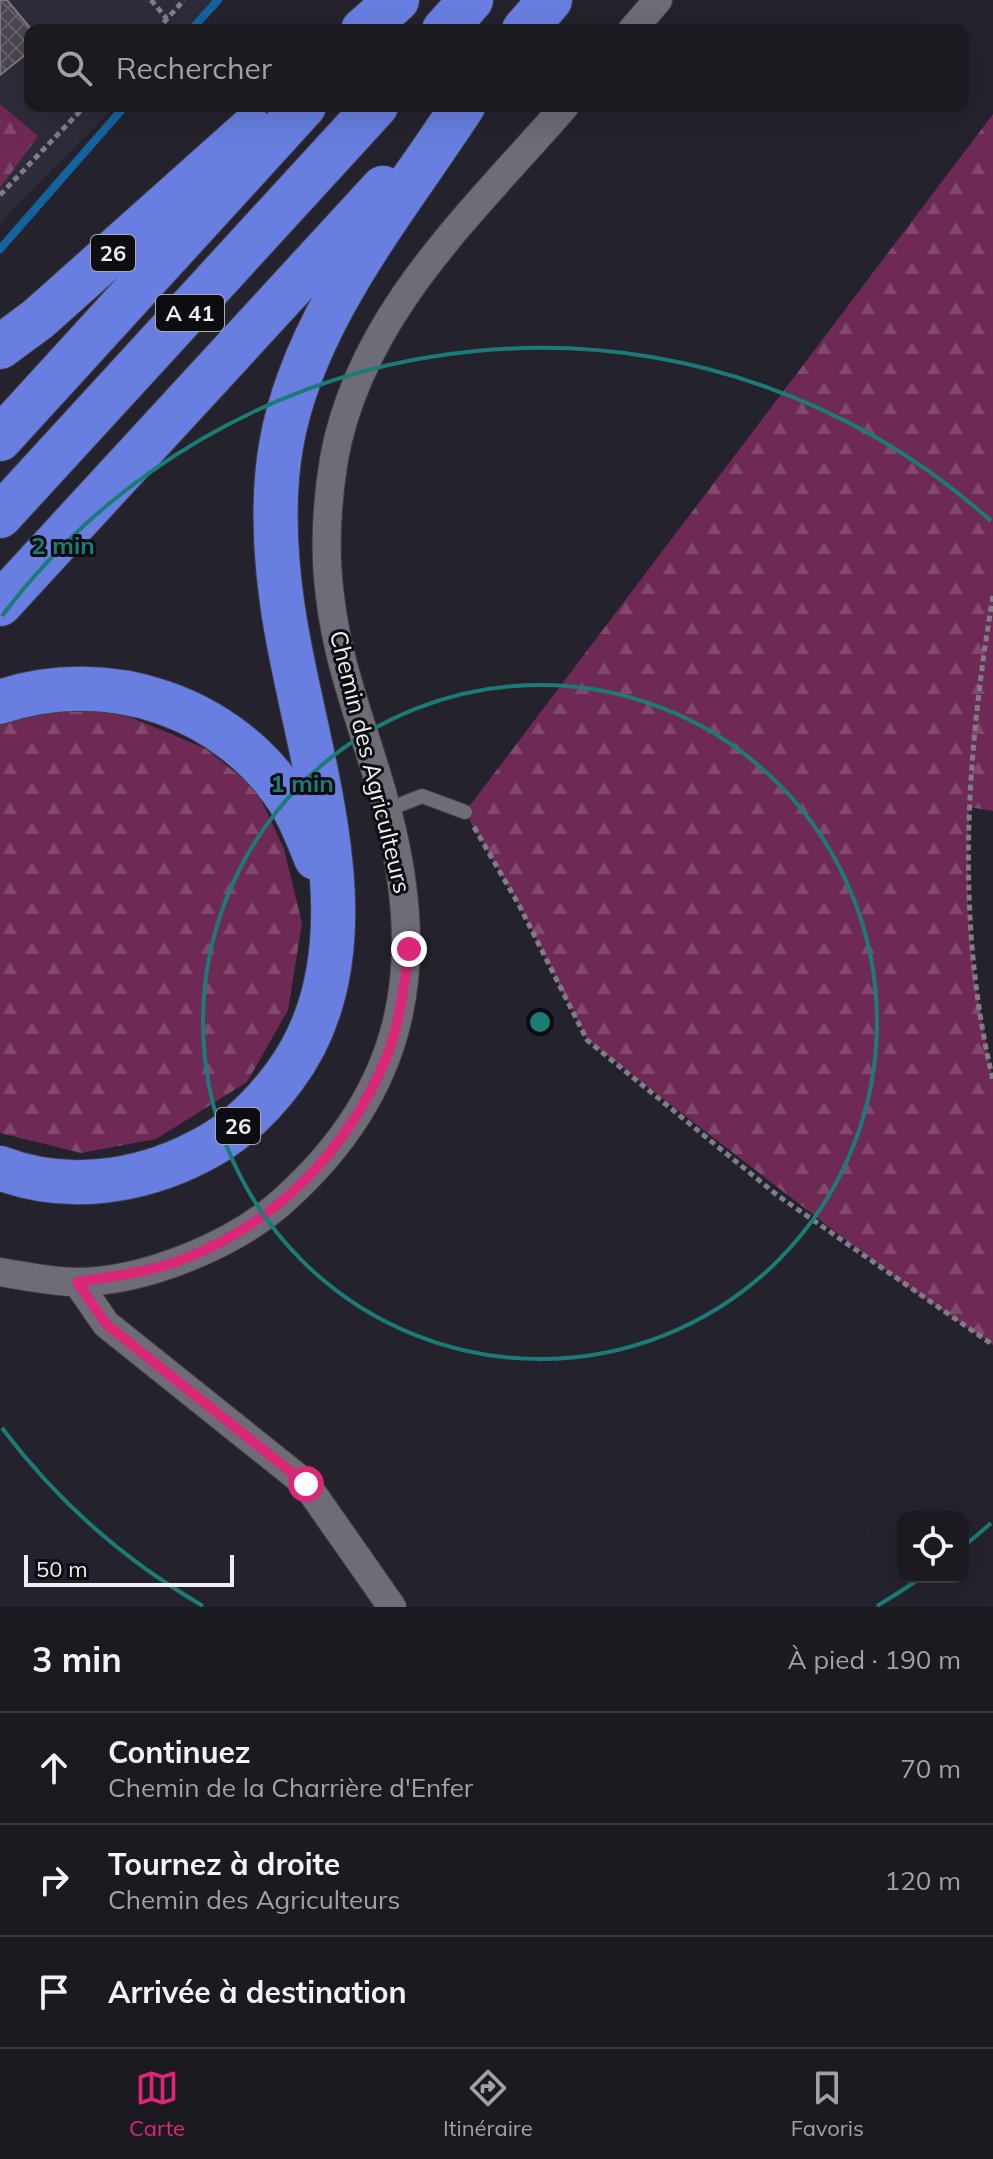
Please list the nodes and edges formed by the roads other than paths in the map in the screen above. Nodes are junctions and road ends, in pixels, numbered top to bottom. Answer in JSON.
{"nodes":[{"id":1,"x":398,"y":0,"type":"edge"},
{"id":2,"x":471,"y":0,"type":"edge"},
{"id":3,"x":550,"y":0,"type":"edge"},
{"id":4,"x":658,"y":0,"type":"edge"},
{"id":5,"x":370,"y":24,"type":"edge"},
{"id":6,"x":378,"y":24,"type":"edge"},
{"id":7,"x":449,"y":24,"type":"edge"},
{"id":8,"x":529,"y":24,"type":"edge"},
{"id":9,"x":637,"y":24,"type":"edge"},
{"id":10,"x":270,"y":112,"type":"edge"},
{"id":11,"x":299,"y":112,"type":"edge"},
{"id":12,"x":370,"y":112,"type":"edge"},
{"id":13,"x":455,"y":112,"type":"edge"},
{"id":14,"x":456,"y":112,"type":"edge"},
{"id":15,"x":560,"y":112,"type":"edge"},
{"id":16,"x":0,"y":347,"type":"edge"},
{"id":17,"x":0,"y":439,"type":"edge"},
{"id":18,"x":0,"y":516,"type":"edge"},
{"id":19,"x":0,"y":604,"type":"edge"},
{"id":20,"x":0,"y":702,"type":"edge"},
{"id":21,"x":387,"y":810,"type":"junction"},
{"id":22,"x":465,"y":812,"type":"dead end"},
{"id":23,"x":332,"y":902,"type":"junction"},
{"id":24,"x":0,"y":1168,"type":"edge"},
{"id":25,"x":0,"y":1272,"type":"edge"},
{"id":26,"x":77,"y":1282,"type":"junction"},
{"id":27,"x":392,"y":1607,"type":"edge"}],
"edges":[{"from":1,"to":5,"type":"highway"},
{"from":1,"to":6,"type":"highway"},
{"from":2,"to":7,"type":"highway"},
{"from":3,"to":8,"type":"highway"},
{"from":4,"to":9,"type":"street"},
{"from":10,"to":16,"type":"highway","number":"26"},
{"from":11,"to":17,"type":"highway","number":"A 41"},
{"from":12,"to":18,"type":"highway","number":"A 41"},
{"from":13,"to":19,"type":"highway"},
{"from":14,"to":23,"type":"highway"},
{"from":15,"to":21,"type":"street","name":"Chemin des Agriculteurs"},
{"from":20,"to":23,"type":"highway"},
{"from":21,"to":22,"type":"lane"},
{"from":21,"to":26,"type":"street","name":"Chemin des Agriculteurs"},
{"from":23,"to":24,"type":"highway","number":"26"},
{"from":25,"to":26,"type":"street","name":"Chemin des Agriculteurs"},
{"from":26,"to":27,"type":"street"}]}
